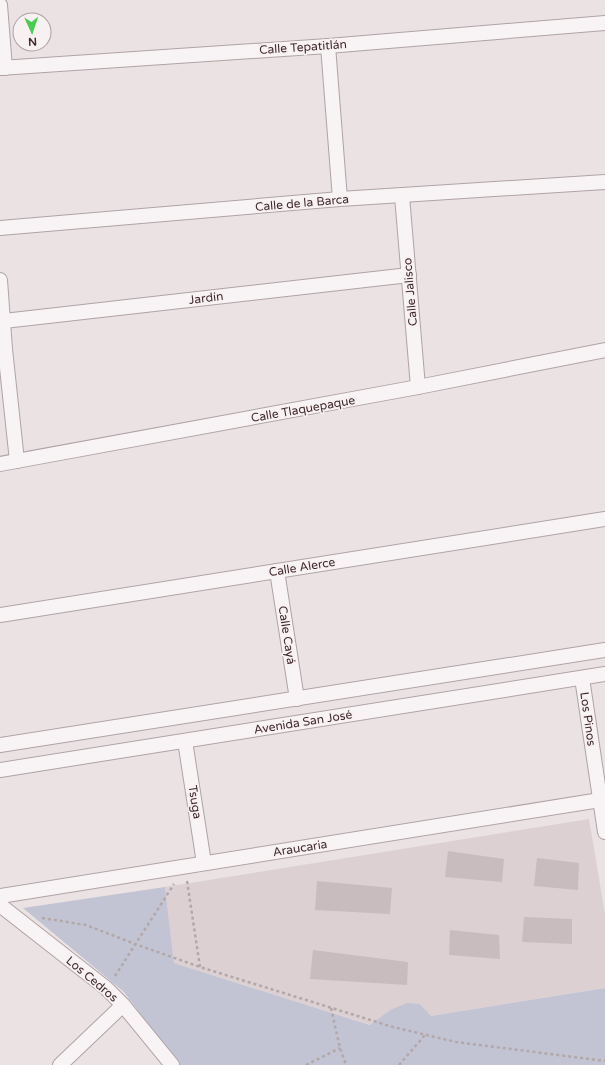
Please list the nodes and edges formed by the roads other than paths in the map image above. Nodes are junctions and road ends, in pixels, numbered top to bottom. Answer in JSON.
{"nodes":[{"id":1,"x":0,"y":5,"type":"edge"},
{"id":2,"x":605,"y":23,"type":"edge"},
{"id":3,"x":328,"y":46,"type":"junction"},
{"id":4,"x":3,"y":68,"type":"edge"},
{"id":5,"x":605,"y":182,"type":"edge"},
{"id":6,"x":402,"y":196,"type":"junction"},
{"id":7,"x":340,"y":199,"type":"junction"},
{"id":8,"x":0,"y":228,"type":"edge"},
{"id":9,"x":409,"y":275,"type":"junction"},
{"id":10,"x":0,"y":280,"type":"edge"},
{"id":11,"x":4,"y":321,"type":"junction"},
{"id":12,"x":2,"y":349,"type":"edge"},
{"id":13,"x":605,"y":350,"type":"edge"},
{"id":14,"x":418,"y":388,"type":"junction"},
{"id":15,"x":17,"y":461,"type":"junction"},
{"id":16,"x":0,"y":464,"type":"edge"},
{"id":17,"x":605,"y":519,"type":"edge"},
{"id":18,"x":277,"y":571,"type":"junction"},
{"id":19,"x":0,"y":615,"type":"edge"},
{"id":20,"x":605,"y":650,"type":"edge"},
{"id":21,"x":605,"y":674,"type":"edge"},
{"id":22,"x":582,"y":678,"type":"junction"},
{"id":23,"x":297,"y":699,"type":"junction"},
{"id":24,"x":42,"y":739,"type":"junction"},
{"id":25,"x":185,"y":741,"type":"junction"},
{"id":26,"x":0,"y":745,"type":"edge"},
{"id":27,"x":48,"y":762,"type":"junction"},
{"id":28,"x":0,"y":770,"type":"edge"},
{"id":29,"x":600,"y":800,"type":"junction"},
{"id":30,"x":605,"y":832,"type":"edge"},
{"id":31,"x":204,"y":863,"type":"junction"},
{"id":32,"x":0,"y":896,"type":"edge"},
{"id":33,"x":0,"y":905,"type":"edge"},
{"id":34,"x":123,"y":1005,"type":"junction"},
{"id":35,"x":60,"y":1065,"type":"edge"},
{"id":36,"x":172,"y":1065,"type":"edge"}],
"edges":[{"from":1,"to":4,"type":"street"},
{"from":2,"to":3,"type":"street","name":"Calle Tepatitlán"},
{"from":3,"to":4,"type":"street","name":"Calle Tepatitlán"},
{"from":3,"to":7,"type":"street"},
{"from":5,"to":6,"type":"street","name":"Calle de la Barca"},
{"from":6,"to":7,"type":"street","name":"Calle de la Barca"},
{"from":6,"to":9,"type":"street","name":"Calle Jalisco"},
{"from":7,"to":8,"type":"street","name":"Calle de la Barca"},
{"from":9,"to":11,"type":"street","name":"Jardín"},
{"from":9,"to":14,"type":"street","name":"Calle Jalisco"},
{"from":10,"to":11,"type":"street"},
{"from":11,"to":12,"type":"street"},
{"from":12,"to":15,"type":"street"},
{"from":13,"to":14,"type":"street","name":"Calle Tlaquepaque"},
{"from":14,"to":15,"type":"street","name":"Calle Tlaquepaque"},
{"from":15,"to":16,"type":"street","name":"Calle Tlaquepaque"},
{"from":17,"to":18,"type":"street","name":"Calle Alerce"},
{"from":18,"to":19,"type":"street","name":"Calle Alerce"},
{"from":18,"to":23,"type":"street","name":"Calle Cayá"},
{"from":20,"to":23,"type":"street","name":"Avenida San José"},
{"from":21,"to":22,"type":"street","name":"Avenida San José"},
{"from":22,"to":25,"type":"street","name":"Avenida San José"},
{"from":22,"to":29,"type":"street","name":"Los Pinos"},
{"from":23,"to":24,"type":"street","name":"Avenida San José"},
{"from":24,"to":26,"type":"street","name":"Avenida San José"},
{"from":24,"to":27,"type":"street"},
{"from":25,"to":27,"type":"street","name":"Avenida San José"},
{"from":25,"to":31,"type":"street","name":"Tsuga"},
{"from":27,"to":28,"type":"street","name":"Avenida San José"},
{"from":29,"to":30,"type":"street","name":"Los Pinos"},
{"from":29,"to":31,"type":"street","name":"Araucaria"},
{"from":31,"to":32,"type":"street","name":"Araucaria"},
{"from":33,"to":34,"type":"street","name":"Los Cedros"},
{"from":34,"to":35,"type":"street"},
{"from":34,"to":36,"type":"street","name":"Los Cedros"}]}
